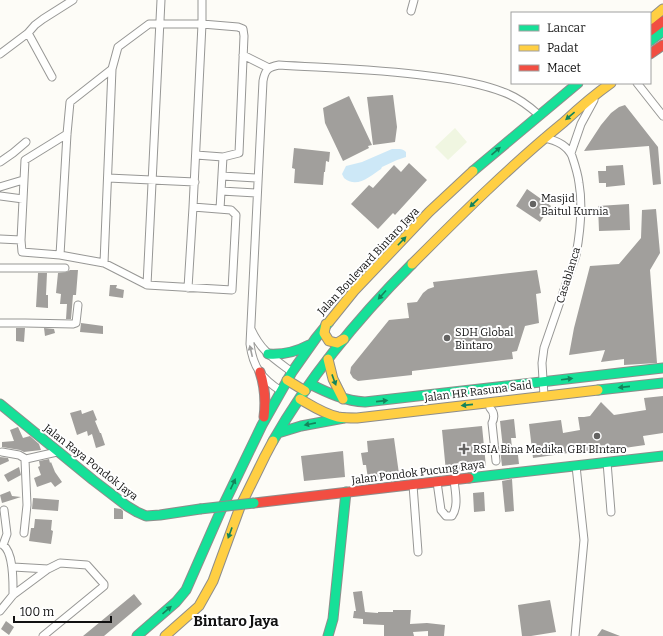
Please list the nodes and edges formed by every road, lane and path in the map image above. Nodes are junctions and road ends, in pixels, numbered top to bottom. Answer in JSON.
{"nodes":[{"id":1,"x":73,"y":0,"type":"edge"},
{"id":2,"x":160,"y":0,"type":"edge"},
{"id":3,"x":202,"y":0,"type":"edge"},
{"id":4,"x":414,"y":0,"type":"edge"},
{"id":5,"x":663,"y":9,"type":"edge"},
{"id":6,"x":411,"y":11,"type":"dead end"},
{"id":7,"x":651,"y":19,"type":"edge"},
{"id":8,"x":663,"y":21,"type":"edge"},
{"id":9,"x":159,"y":24,"type":"junction"},
{"id":10,"x":202,"y":24,"type":"junction"},
{"id":11,"x":651,"y":30,"type":"edge"},
{"id":12,"x":663,"y":31,"type":"edge"},
{"id":13,"x":28,"y":33,"type":"junction"},
{"id":14,"x":651,"y":40,"type":"edge"},
{"id":15,"x":663,"y":44,"type":"edge"},
{"id":16,"x":651,"y":53,"type":"edge"},
{"id":17,"x":0,"y":54,"type":"edge"},
{"id":18,"x":243,"y":55,"type":"junction"},
{"id":19,"x":269,"y":68,"type":"junction"},
{"id":20,"x":112,"y":69,"type":"junction"},
{"id":21,"x":52,"y":77,"type":"dead end"},
{"id":22,"x":577,"y":84,"type":"edge"},
{"id":23,"x":606,"y":84,"type":"edge"},
{"id":24,"x":610,"y":84,"type":"edge"},
{"id":25,"x":638,"y":84,"type":"edge"},
{"id":26,"x":599,"y":92,"type":"junction"},
{"id":27,"x":539,"y":115,"type":"junction"},
{"id":28,"x":663,"y":116,"type":"edge"},
{"id":29,"x":67,"y":134,"type":"junction"},
{"id":30,"x":544,"y":138,"type":"junction"},
{"id":31,"x":26,"y":142,"type":"dead end"},
{"id":32,"x":571,"y":153,"type":"junction"},
{"id":33,"x":196,"y":156,"type":"junction"},
{"id":34,"x":223,"y":157,"type":"junction"},
{"id":35,"x":0,"y":162,"type":"edge"},
{"id":36,"x":222,"y":176,"type":"junction"},
{"id":37,"x":108,"y":178,"type":"junction"},
{"id":38,"x":258,"y":178,"type":"junction"},
{"id":39,"x":23,"y":180,"type":"junction"},
{"id":40,"x":152,"y":180,"type":"junction"},
{"id":41,"x":195,"y":182,"type":"junction"},
{"id":42,"x":0,"y":187,"type":"edge"},
{"id":43,"x":221,"y":190,"type":"junction"},
{"id":44,"x":257,"y":193,"type":"junction"},
{"id":45,"x":0,"y":196,"type":"edge"},
{"id":46,"x":23,"y":199,"type":"junction"},
{"id":47,"x":193,"y":207,"type":"junction"},
{"id":48,"x":220,"y":209,"type":"junction"},
{"id":49,"x":0,"y":239,"type":"edge"},
{"id":50,"x":21,"y":240,"type":"junction"},
{"id":51,"x":60,"y":255,"type":"junction"},
{"id":52,"x":104,"y":264,"type":"junction"},
{"id":53,"x":0,"y":268,"type":"edge"},
{"id":54,"x":65,"y":268,"type":"dead end"},
{"id":55,"x":147,"y":285,"type":"junction"},
{"id":56,"x":188,"y":288,"type":"junction"},
{"id":57,"x":78,"y":305,"type":"dead end"},
{"id":58,"x":0,"y":323,"type":"edge"},
{"id":59,"x":326,"y":324,"type":"junction"},
{"id":60,"x":0,"y":327,"type":"edge"},
{"id":61,"x":250,"y":327,"type":"junction"},
{"id":62,"x":344,"y":339,"type":"junction"},
{"id":63,"x":310,"y":345,"type":"junction"},
{"id":64,"x":268,"y":354,"type":"junction"},
{"id":65,"x":328,"y":359,"type":"junction"},
{"id":66,"x":663,"y":368,"type":"edge"},
{"id":67,"x":260,"y":372,"type":"junction"},
{"id":68,"x":289,"y":376,"type":"junction"},
{"id":69,"x":543,"y":382,"type":"junction"},
{"id":70,"x":663,"y":382,"type":"edge"},
{"id":71,"x":281,"y":391,"type":"junction"},
{"id":72,"x":305,"y":391,"type":"junction"},
{"id":73,"x":428,"y":396,"type":"junction"},
{"id":74,"x":544,"y":396,"type":"junction"},
{"id":75,"x":343,"y":399,"type":"junction"},
{"id":76,"x":0,"y":404,"type":"edge"},
{"id":77,"x":490,"y":405,"type":"junction"},
{"id":78,"x":429,"y":409,"type":"junction"},
{"id":79,"x":344,"y":418,"type":"junction"},
{"id":80,"x":262,"y":425,"type":"junction"},
{"id":81,"x":278,"y":434,"type":"junction"},
{"id":82,"x":251,"y":449,"type":"junction"},
{"id":83,"x":2,"y":452,"type":"dead end"},
{"id":84,"x":57,"y":452,"type":"junction"},
{"id":85,"x":265,"y":456,"type":"junction"},
{"id":86,"x":663,"y":456,"type":"edge"},
{"id":87,"x":26,"y":459,"type":"junction"},
{"id":88,"x":496,"y":461,"type":"dead end"},
{"id":89,"x":607,"y":462,"type":"junction"},
{"id":90,"x":576,"y":466,"type":"junction"},
{"id":91,"x":454,"y":480,"type":"junction"},
{"id":92,"x":437,"y":482,"type":"junction"},
{"id":93,"x":413,"y":485,"type":"junction"},
{"id":94,"x":346,"y":492,"type":"junction"},
{"id":95,"x":200,"y":509,"type":"joint"},
{"id":96,"x":4,"y":510,"type":"dead end"},
{"id":97,"x":611,"y":512,"type":"dead end"},
{"id":98,"x":24,"y":533,"type":"dead end"},
{"id":99,"x":1,"y":545,"type":"edge"},
{"id":100,"x":418,"y":552,"type":"dead end"},
{"id":101,"x":13,"y":567,"type":"junction"},
{"id":102,"x":48,"y":569,"type":"junction"},
{"id":103,"x":13,"y":595,"type":"junction"},
{"id":104,"x":0,"y":611,"type":"edge"},
{"id":105,"x":43,"y":636,"type":"edge"},
{"id":106,"x":137,"y":636,"type":"edge"},
{"id":107,"x":165,"y":636,"type":"edge"},
{"id":108,"x":328,"y":636,"type":"edge"},
{"id":109,"x":575,"y":636,"type":"edge"}],
"edges":[{"from":1,"to":13,"type":"street"},
{"from":2,"to":9,"type":"street"},
{"from":3,"to":10,"type":"street"},
{"from":4,"to":6,"type":"street"},
{"from":5,"to":7,"type":"main road"},
{"from":8,"to":11,"type":"main road"},
{"from":9,"to":10,"type":"street"},
{"from":9,"to":20,"type":"street"},
{"from":9,"to":40,"type":"street"},
{"from":10,"to":18,"type":"street"},
{"from":10,"to":33,"type":"street"},
{"from":12,"to":14,"type":"main road"},
{"from":13,"to":17,"type":"street"},
{"from":13,"to":21,"type":"street"},
{"from":15,"to":16,"type":"main road"},
{"from":18,"to":19,"type":"street"},
{"from":18,"to":34,"type":"street"},
{"from":19,"to":27,"type":"street"},
{"from":19,"to":38,"type":"street"},
{"from":20,"to":29,"type":"street"},
{"from":20,"to":37,"type":"street"},
{"from":22,"to":27,"type":"main road","name":"Jalan Boulevard Bintaro Jaya"},
{"from":23,"to":26,"type":"main road"},
{"from":24,"to":26,"type":"main road"},
{"from":25,"to":28,"type":"street"},
{"from":26,"to":30,"type":"main road","one_way":true},
{"from":26,"to":32,"type":"street"},
{"from":59,"to":27,"type":"main road","name":"Jalan Boulevard Bintaro Jaya","one_way":true},
{"from":29,"to":39,"type":"street"},
{"from":29,"to":51,"type":"street"},
{"from":30,"to":32,"type":"street"},
{"from":30,"to":62,"type":"main road","one_way":true},
{"from":31,"to":35,"type":"street"},
{"from":32,"to":69,"type":"street","name":"Casablanca"},
{"from":33,"to":34,"type":"street"},
{"from":33,"to":41,"type":"street"},
{"from":34,"to":36,"type":"street"},
{"from":36,"to":38,"type":"street"},
{"from":36,"to":43,"type":"street"},
{"from":37,"to":40,"type":"street"},
{"from":37,"to":52,"type":"street"},
{"from":38,"to":44,"type":"street"},
{"from":39,"to":42,"type":"street"},
{"from":39,"to":46,"type":"street"},
{"from":40,"to":41,"type":"street"},
{"from":40,"to":55,"type":"street"},
{"from":41,"to":47,"type":"street"},
{"from":43,"to":44,"type":"street"},
{"from":43,"to":48,"type":"street"},
{"from":44,"to":61,"type":"street"},
{"from":45,"to":46,"type":"street"},
{"from":46,"to":50,"type":"street"},
{"from":47,"to":48,"type":"street"},
{"from":47,"to":56,"type":"street"},
{"from":48,"to":56,"type":"street"},
{"from":49,"to":50,"type":"street"},
{"from":50,"to":51,"type":"street"},
{"from":51,"to":52,"type":"street"},
{"from":52,"to":55,"type":"street"},
{"from":53,"to":54,"type":"street"},
{"from":55,"to":56,"type":"street"},
{"from":57,"to":58,"type":"street"},
{"from":58,"to":60,"type":"street"},
{"from":59,"to":62,"type":"main road"},
{"from":59,"to":63,"type":"main road","name":"Jalan Boulevard Bintaro Jaya"},
{"from":61,"to":64,"type":"street"},
{"from":67,"to":61,"type":"street","one_way":true},
{"from":62,"to":65,"type":"main road"},
{"from":63,"to":64,"type":"main road"},
{"from":63,"to":68,"type":"main road","name":"Jalan Boulevard Bintaro Jaya"},
{"from":64,"to":68,"type":"street"},
{"from":65,"to":72,"type":"main road"},
{"from":65,"to":75,"type":"main road","one_way":true},
{"from":69,"to":66,"type":"main road","name":"Jalan HR Rasuna Said","one_way":true},
{"from":67,"to":71,"type":"street"},
{"from":67,"to":80,"type":"main road"},
{"from":68,"to":71,"type":"main road","name":"Jalan Boulevard Bintaro Jaya"},
{"from":68,"to":72,"type":"main road"},
{"from":69,"to":73,"type":"main road","name":"Jalan HR Rasuna Said"},
{"from":69,"to":74,"type":"street","name":"Casablanca"},
{"from":70,"to":74,"type":"main road","name":"Jalan HR Rasuna Said","one_way":true},
{"from":71,"to":80,"type":"main road","name":"Jalan Boulevard Bintaro Jaya"},
{"from":72,"to":75,"type":"main road","name":"Jalan HR Rasuna Said"},
{"from":72,"to":79,"type":"main road","name":"Jalan HR Rasuna Said"},
{"from":72,"to":81,"type":"main road"},
{"from":75,"to":73,"type":"main road","name":"Jalan HR Rasuna Said","one_way":true},
{"from":73,"to":78,"type":"main road"},
{"from":74,"to":77,"type":"main road","name":"Jalan HR Rasuna Said"},
{"from":76,"to":84,"type":"main road","name":"Jalan Raya Pondok Jaya"},
{"from":77,"to":78,"type":"main road","name":"Jalan HR Rasuna Said","one_way":true},
{"from":77,"to":88,"type":"street"},
{"from":78,"to":79,"type":"main road","name":"Jalan HR Rasuna Said"},
{"from":79,"to":81,"type":"main road","one_way":true},
{"from":80,"to":82,"type":"main road","name":"Jalan Boulevard Bintaro Jaya"},
{"from":81,"to":85,"type":"main road"},
{"from":82,"to":85,"type":"main road"},
{"from":106,"to":82,"type":"main road","name":"Jalan Boulevard Bintaro Jaya","one_way":true},
{"from":83,"to":87,"type":"street"},
{"from":84,"to":87,"type":"street"},
{"from":84,"to":95,"type":"main road","name":"Jalan Raya Pondok Jaya"},
{"from":85,"to":107,"type":"main road","one_way":true},
{"from":86,"to":89,"type":"main road","name":"Jalan Pondok Pucung Raya"},
{"from":87,"to":98,"type":"street"},
{"from":89,"to":90,"type":"main road","name":"Jalan Pondok Pucung Raya"},
{"from":89,"to":97,"type":"street"},
{"from":90,"to":91,"type":"main road","name":"Jalan Pondok Pucung Raya"},
{"from":90,"to":109,"type":"street"},
{"from":91,"to":92,"type":"main road","name":"Jalan Pondok Pucung Raya"},
{"from":91,"to":92,"type":"street"},
{"from":92,"to":93,"type":"main road","name":"Jalan Pondok Pucung Raya"},
{"from":93,"to":94,"type":"main road","name":"Jalan Pondok Pucung Raya"},
{"from":93,"to":100,"type":"street"},
{"from":94,"to":95,"type":"main road","name":"Jalan Pondok Pucung Raya","bridge":true},
{"from":94,"to":108,"type":"main road"},
{"from":96,"to":99,"type":"street"},
{"from":99,"to":101,"type":"street"},
{"from":101,"to":102,"type":"street"},
{"from":101,"to":103,"type":"street"},
{"from":102,"to":103,"type":"street"},
{"from":102,"to":105,"type":"street"},
{"from":103,"to":104,"type":"street"}]}
